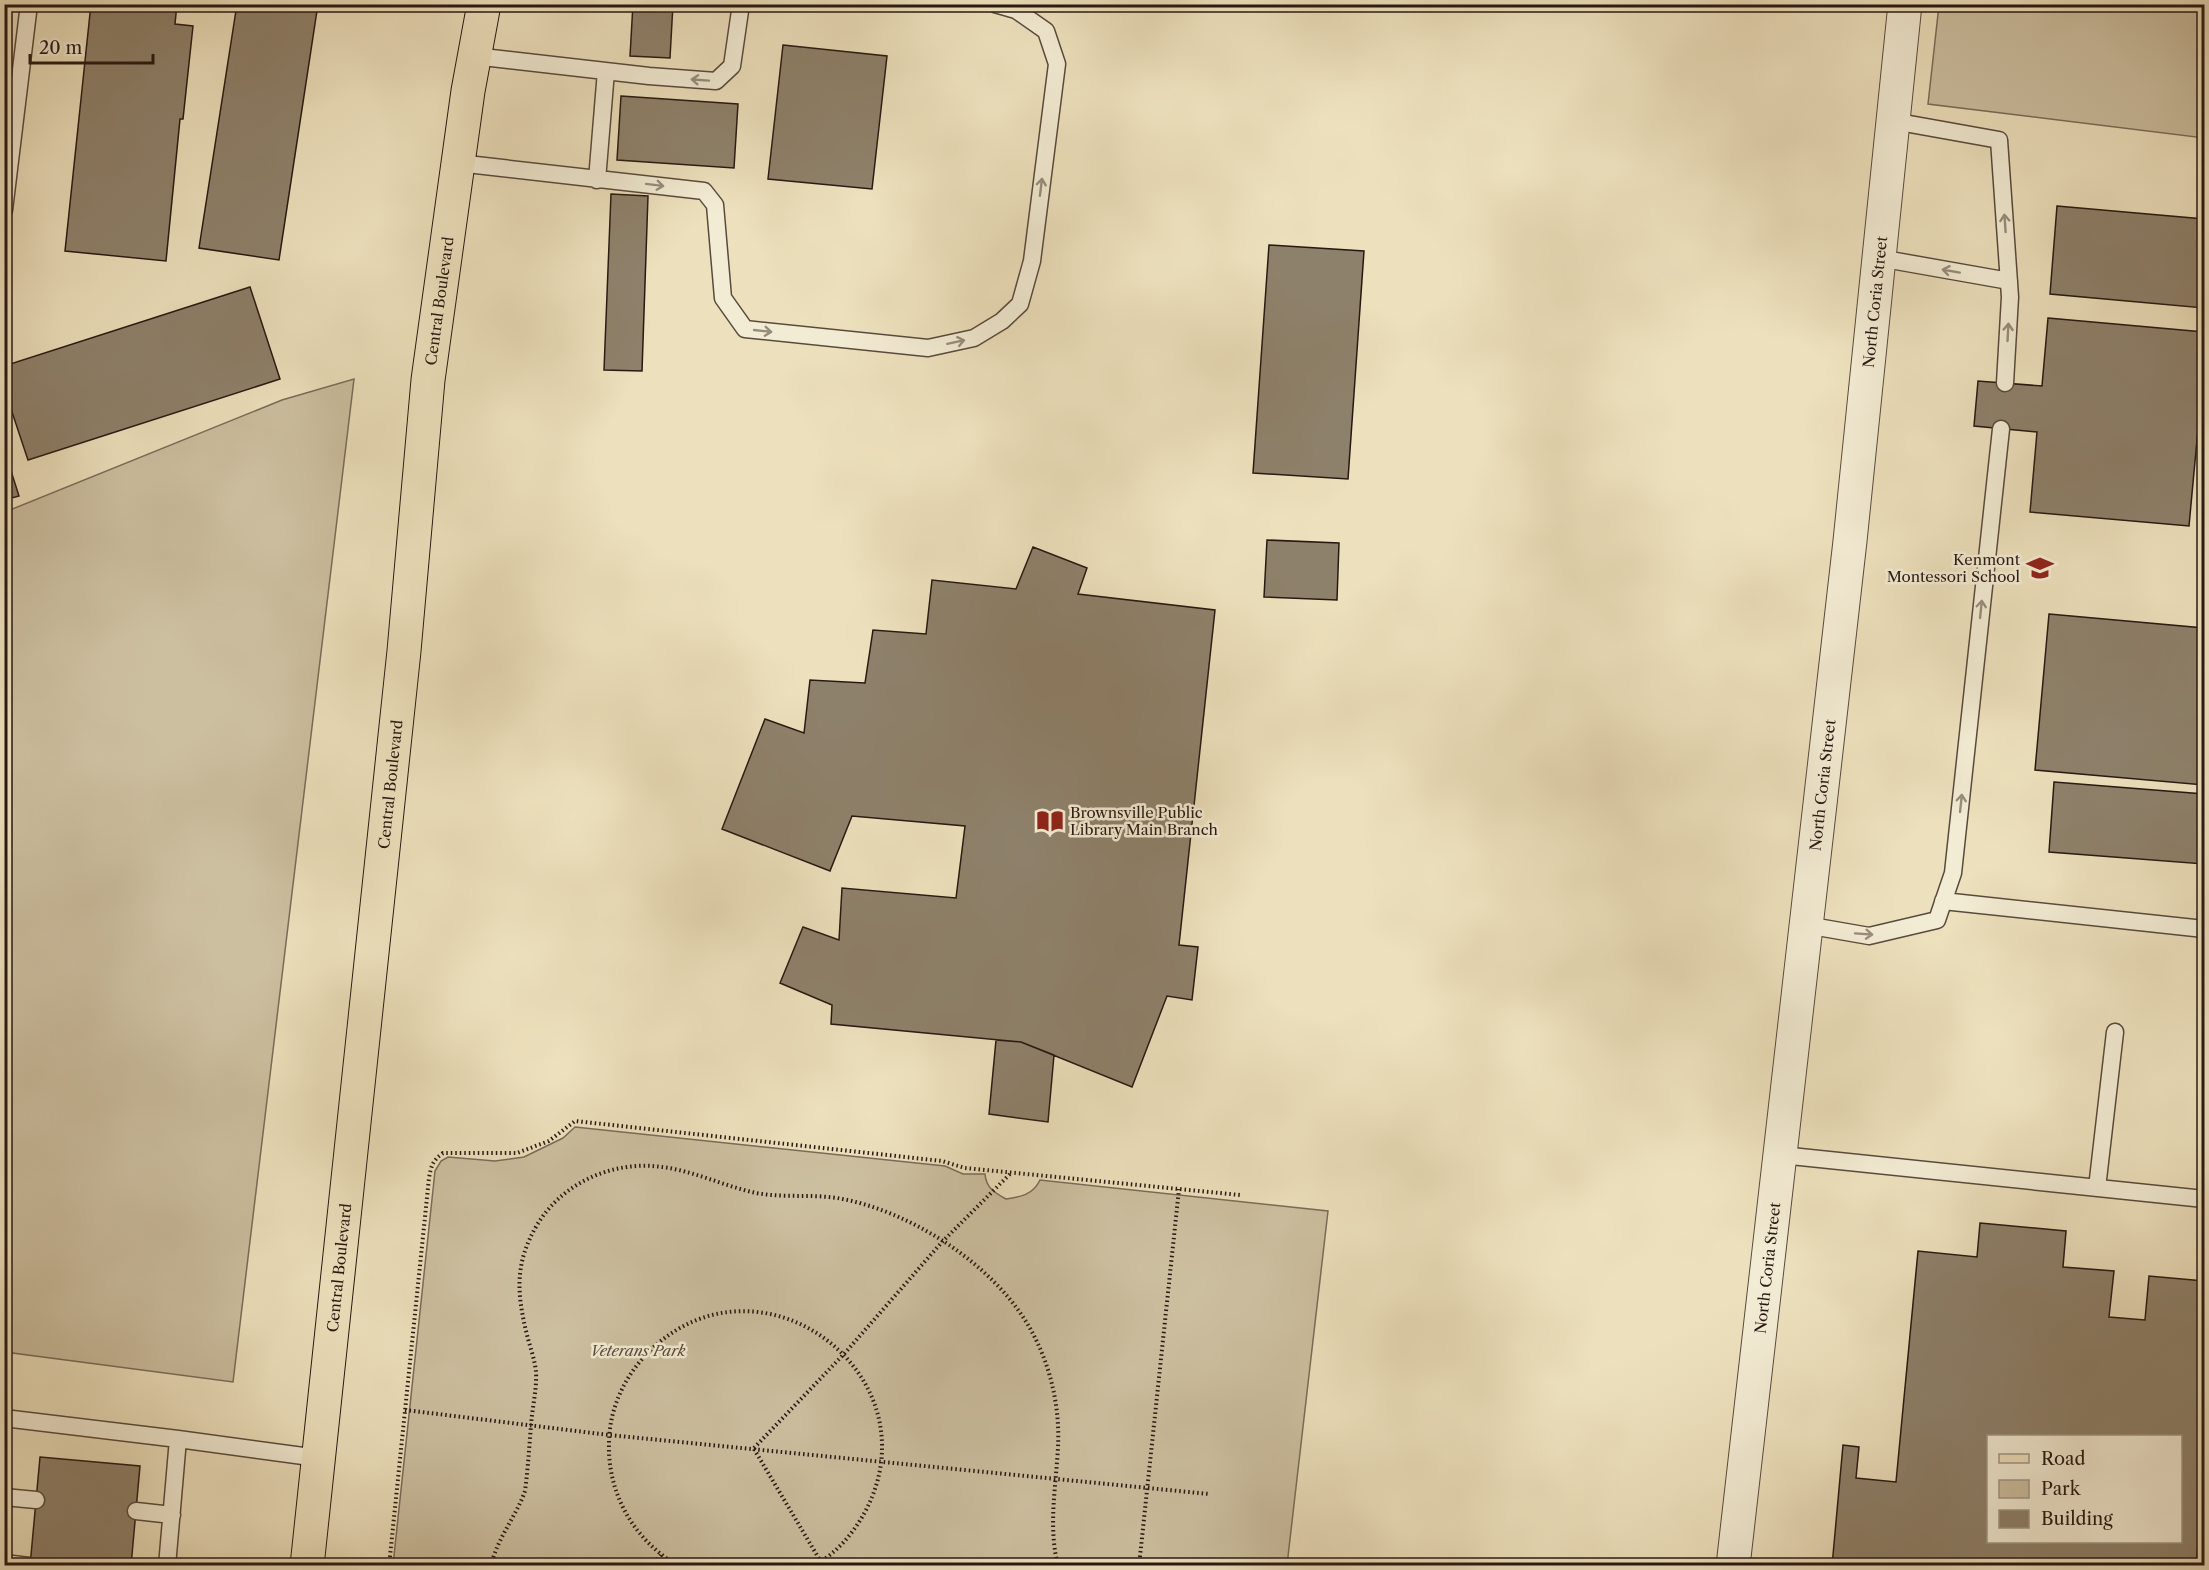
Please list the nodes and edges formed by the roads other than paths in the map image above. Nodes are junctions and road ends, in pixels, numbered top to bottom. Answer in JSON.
{"nodes":[{"id":1,"x":29,"y":4,"type":"edge"},
{"id":2,"x":484,"y":4,"type":"edge"},
{"id":3,"x":741,"y":4,"type":"edge"},
{"id":4,"x":995,"y":4,"type":"edge"},
{"id":5,"x":1905,"y":4,"type":"edge"},
{"id":6,"x":474,"y":56,"type":"junction"},
{"id":7,"x":606,"y":70,"type":"junction"},
{"id":8,"x":1893,"y":122,"type":"junction"},
{"id":9,"x":458,"y":163,"type":"junction"},
{"id":10,"x":597,"y":180,"type":"junction"},
{"id":11,"x":4,"y":210,"type":"edge"},
{"id":12,"x":1879,"y":258,"type":"junction"},
{"id":13,"x":2009,"y":281,"type":"junction"},
{"id":14,"x":2005,"y":383,"type":"dead end"},
{"id":15,"x":2001,"y":429,"type":"dead end"},
{"id":16,"x":1943,"y":901,"type":"junction"},
{"id":17,"x":1806,"y":925,"type":"junction"},
{"id":18,"x":2205,"y":929,"type":"edge"},
{"id":19,"x":2115,"y":1032,"type":"dead end"},
{"id":20,"x":1781,"y":1155,"type":"junction"},
{"id":21,"x":2097,"y":1188,"type":"junction"},
{"id":22,"x":2205,"y":1199,"type":"edge"},
{"id":23,"x":4,"y":1418,"type":"edge"},
{"id":24,"x":178,"y":1439,"type":"junction"},
{"id":25,"x":318,"y":1458,"type":"junction"},
{"id":26,"x":4,"y":1497,"type":"edge"},
{"id":27,"x":36,"y":1500,"type":"dead end"},
{"id":28,"x":136,"y":1511,"type":"dead end"},
{"id":29,"x":172,"y":1515,"type":"junction"},
{"id":30,"x":4,"y":1563,"type":"edge"},
{"id":31,"x":29,"y":1566,"type":"edge"},
{"id":32,"x":167,"y":1566,"type":"edge"},
{"id":33,"x":307,"y":1566,"type":"edge"},
{"id":34,"x":1733,"y":1566,"type":"edge"}],
"edges":[{"from":1,"to":11,"type":"lane"},
{"from":2,"to":6,"type":"main road","name":"Central Boulevard"},
{"from":3,"to":7,"type":"lane","one_way":true},
{"from":10,"to":4,"type":"lane","one_way":true},
{"from":5,"to":8,"type":"street","name":"North Coria Street"},
{"from":6,"to":7,"type":"lane"},
{"from":6,"to":9,"type":"main road","name":"Central Boulevard"},
{"from":7,"to":10,"type":"lane"},
{"from":8,"to":12,"type":"street","name":"North Coria Street"},
{"from":13,"to":8,"type":"lane","one_way":true},
{"from":9,"to":10,"type":"lane"},
{"from":9,"to":25,"type":"main road","name":"Central Boulevard"},
{"from":13,"to":12,"type":"lane","one_way":true},
{"from":12,"to":17,"type":"street","name":"North Coria Street"},
{"from":14,"to":13,"type":"lane","one_way":true},
{"from":16,"to":15,"type":"lane","one_way":true},
{"from":17,"to":16,"type":"lane","one_way":true},
{"from":16,"to":18,"type":"lane"},
{"from":17,"to":20,"type":"street","name":"North Coria Street"},
{"from":19,"to":21,"type":"lane"},
{"from":20,"to":21,"type":"lane"},
{"from":20,"to":34,"type":"street","name":"North Coria Street"},
{"from":21,"to":22,"type":"lane"},
{"from":23,"to":24,"type":"lane"},
{"from":24,"to":25,"type":"lane"},
{"from":24,"to":29,"type":"lane"},
{"from":25,"to":33,"type":"main road","name":"Central Boulevard"},
{"from":26,"to":27,"type":"lane"},
{"from":28,"to":29,"type":"lane"},
{"from":29,"to":32,"type":"lane"},
{"from":30,"to":31,"type":"lane"}]}
